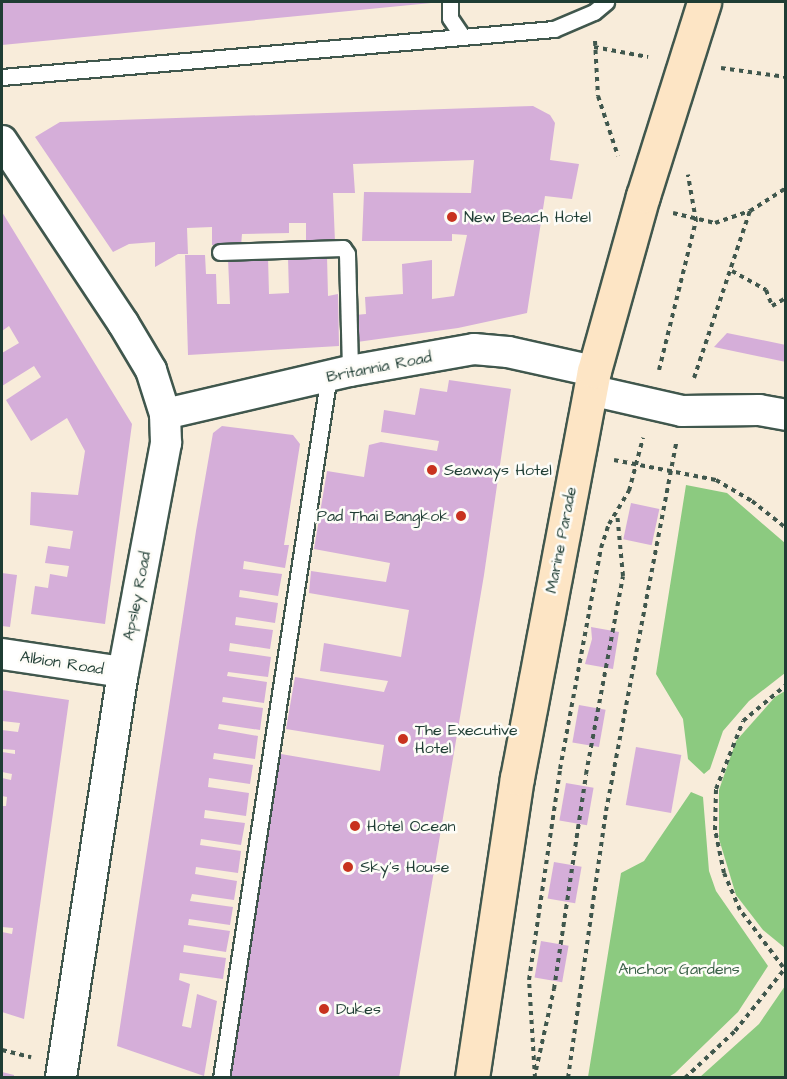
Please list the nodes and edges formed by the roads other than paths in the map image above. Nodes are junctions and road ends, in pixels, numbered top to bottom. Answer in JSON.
{"nodes":[{"id":1,"x":450,"y":2,"type":"edge"},
{"id":2,"x":699,"y":6,"type":"edge"},
{"id":3,"x":600,"y":7,"type":"edge"},
{"id":4,"x":463,"y":37,"type":"junction"},
{"id":5,"x":2,"y":77,"type":"edge"},
{"id":6,"x":6,"y":148,"type":"edge"},
{"id":7,"x":220,"y":252,"type":"dead end"},
{"id":8,"x":340,"y":373,"type":"junction"},
{"id":9,"x":592,"y":381,"type":"junction"},
{"id":10,"x":165,"y":414,"type":"junction"},
{"id":11,"x":786,"y":415,"type":"edge"},
{"id":12,"x":2,"y":654,"type":"edge"},
{"id":13,"x":123,"y":672,"type":"junction"},
{"id":14,"x":61,"y":1077,"type":"edge"},
{"id":15,"x":221,"y":1077,"type":"edge"},
{"id":16,"x":472,"y":1077,"type":"edge"}],
"edges":[{"from":1,"to":4,"type":"lane"},
{"from":2,"to":9,"type":"street","name":"Marine Parade"},
{"from":3,"to":4,"type":"lane"},
{"from":4,"to":5,"type":"lane"},
{"from":6,"to":10,"type":"street","name":"Apsley Road"},
{"from":7,"to":8,"type":"lane"},
{"from":8,"to":9,"type":"street","name":"Britannia Road"},
{"from":8,"to":10,"type":"street","name":"Britannia Road"},
{"from":8,"to":15,"type":"lane"},
{"from":9,"to":11,"type":"street","name":"Britannia Road"},
{"from":9,"to":16,"type":"street","name":"Marine Parade"},
{"from":10,"to":13,"type":"street","name":"Apsley Road"},
{"from":12,"to":13,"type":"street","name":"Albion Road"},
{"from":13,"to":14,"type":"street","name":"Apsley Road"}]}
